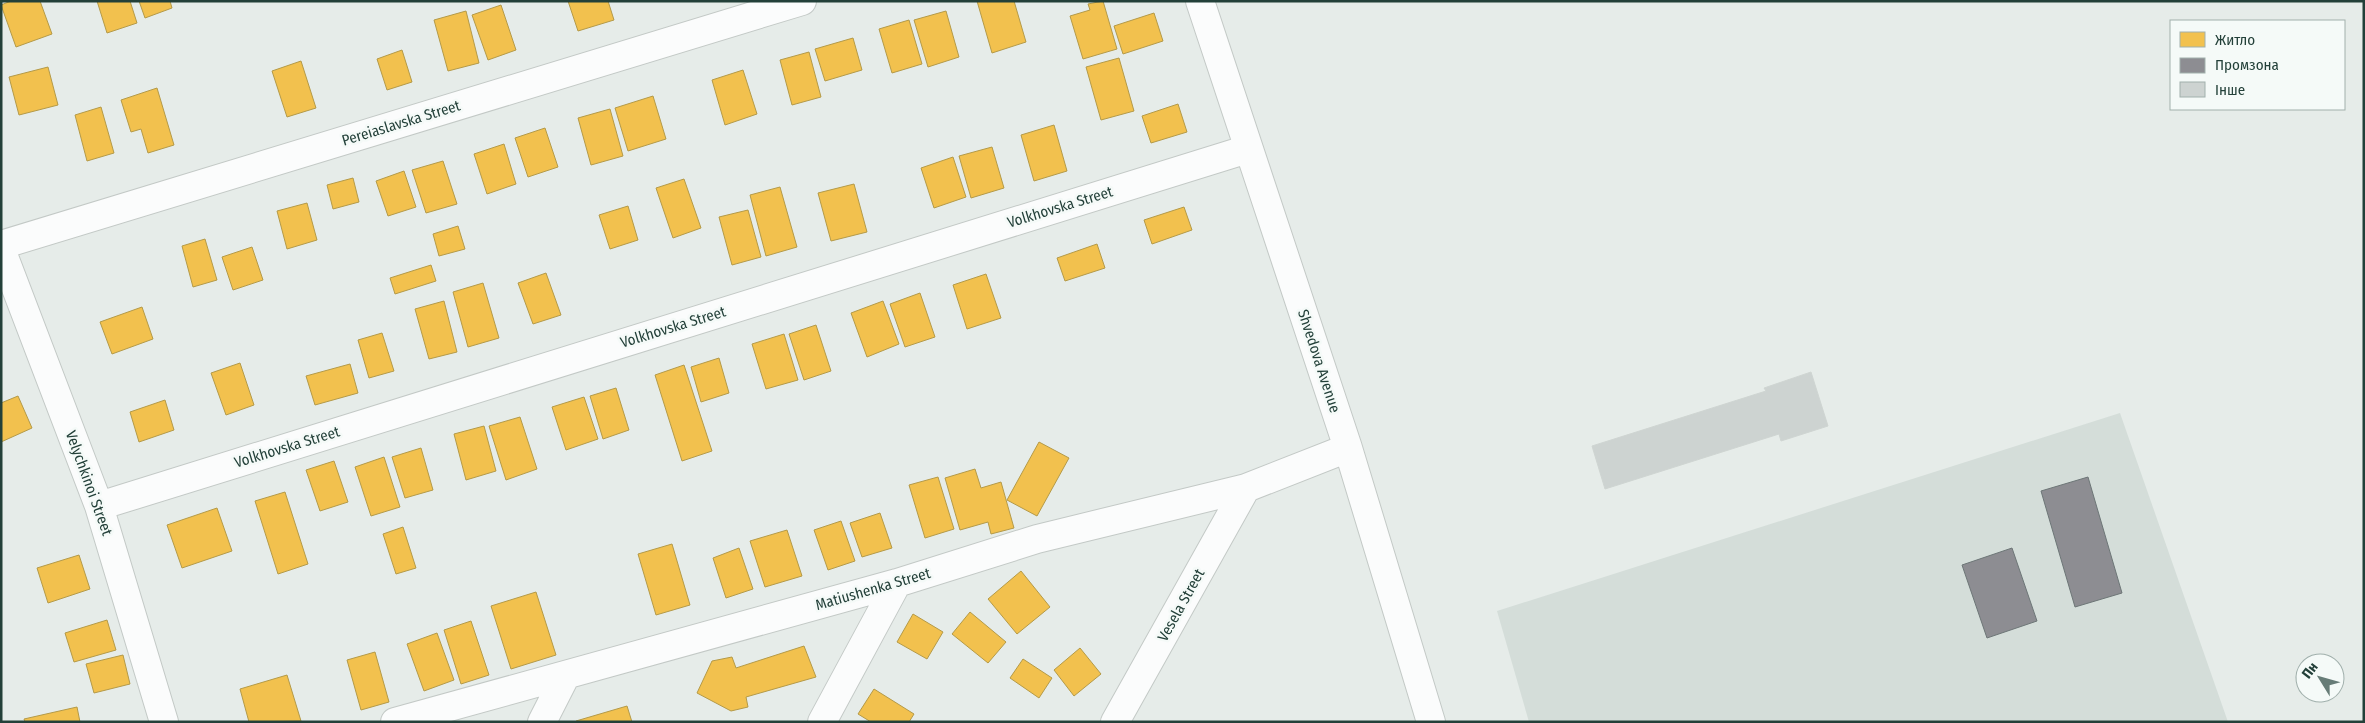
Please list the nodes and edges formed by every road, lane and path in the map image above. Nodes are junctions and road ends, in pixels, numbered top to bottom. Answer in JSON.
{"nodes":[{"id":1,"x":802,"y":1,"type":"edge"},
{"id":2,"x":1200,"y":1,"type":"edge"},
{"id":3,"x":1248,"y":149,"type":"junction"},
{"id":4,"x":1,"y":247,"type":"edge"},
{"id":5,"x":1348,"y":448,"type":"junction"},
{"id":6,"x":1246,"y":488,"type":"junction"},
{"id":7,"x":99,"y":506,"type":"junction"},
{"id":8,"x":897,"y":583,"type":"junction"},
{"id":9,"x":566,"y":674,"type":"junction"},
{"id":10,"x":164,"y":722,"type":"edge"},
{"id":11,"x":395,"y":722,"type":"edge"},
{"id":12,"x":542,"y":722,"type":"edge"},
{"id":13,"x":822,"y":722,"type":"edge"},
{"id":14,"x":1116,"y":722,"type":"edge"},
{"id":15,"x":1431,"y":722,"type":"edge"}],
"edges":[{"from":1,"to":4,"type":"street","name":"Pereiaslavska Street"},
{"from":2,"to":3,"type":"street","name":"Shvedova Avenue"},
{"from":3,"to":5,"type":"street","name":"Shvedova Avenue"},
{"from":3,"to":7,"type":"street","name":"Volkhovska Street"},
{"from":4,"to":7,"type":"street","name":"Velychkinoi Street"},
{"from":5,"to":6,"type":"street","name":"Matiushenka Street"},
{"from":5,"to":15,"type":"street","name":"Shvedova Avenue"},
{"from":6,"to":8,"type":"street","name":"Matiushenka Street"},
{"from":6,"to":14,"type":"street","name":"Vesela Street"},
{"from":7,"to":10,"type":"street","name":"Velychkinoi Street"},
{"from":8,"to":9,"type":"street","name":"Matiushenka Street"},
{"from":8,"to":13,"type":"street"},
{"from":9,"to":11,"type":"street","name":"Matiushenka Street"},
{"from":9,"to":12,"type":"street"}]}
